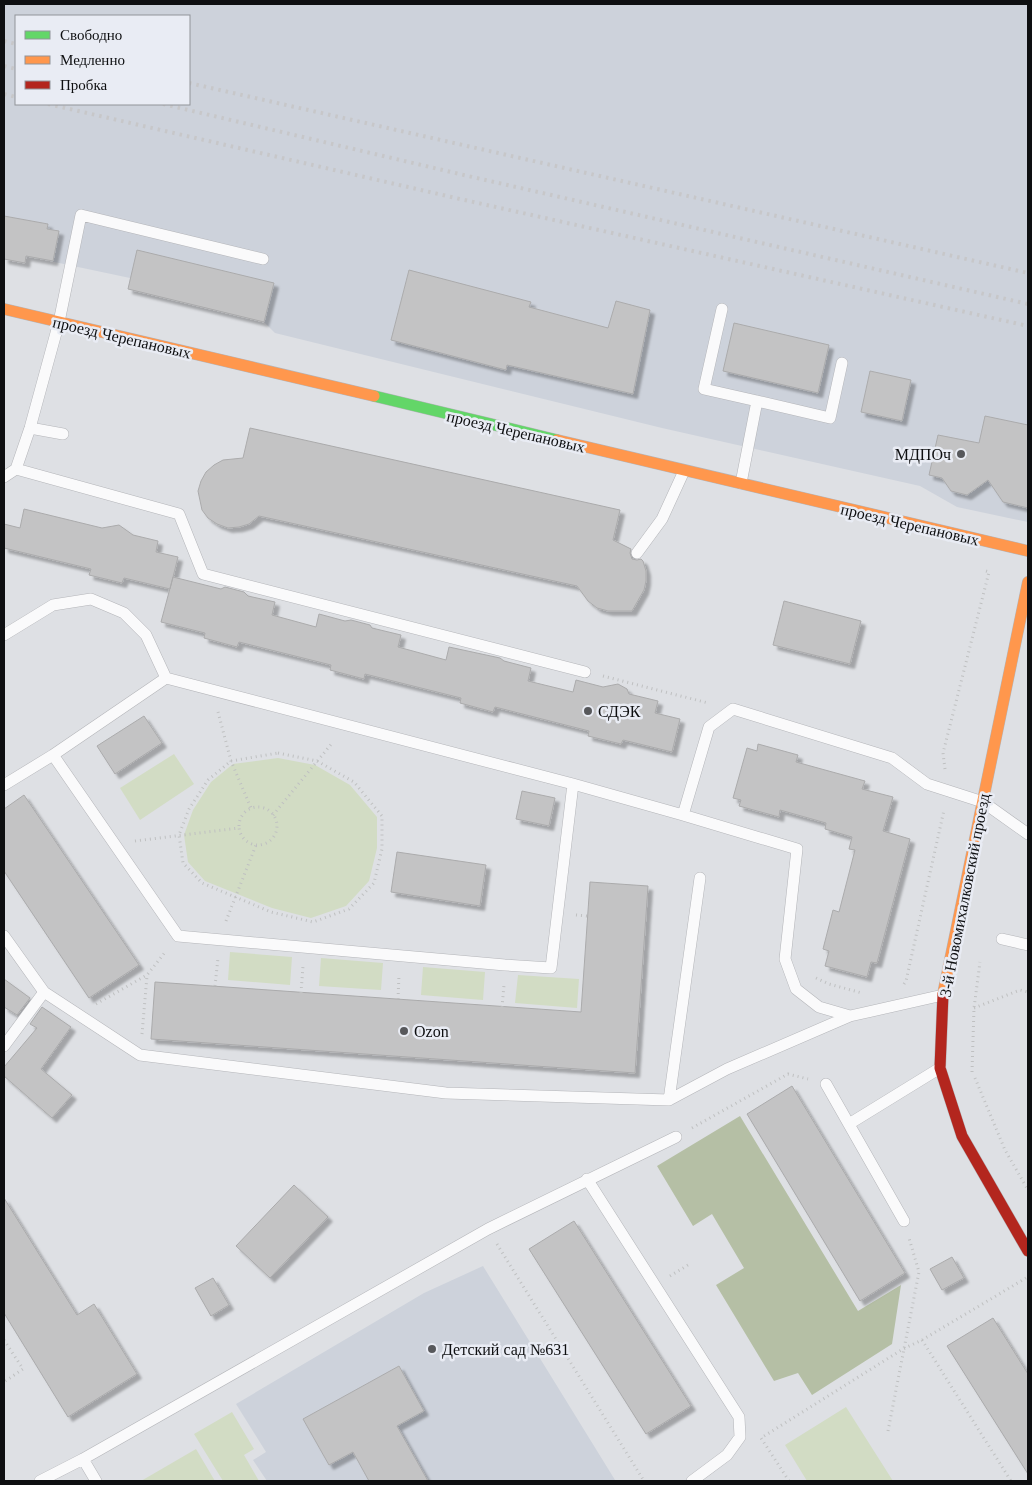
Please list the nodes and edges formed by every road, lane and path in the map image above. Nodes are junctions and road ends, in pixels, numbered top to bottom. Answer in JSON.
{"nodes":[{"id":1,"x":263,"y":259,"type":"dead end"},
{"id":2,"x":4,"y":309,"type":"edge"},
{"id":3,"x":722,"y":309,"type":"dead end"},
{"id":4,"x":59,"y":322,"type":"junction"},
{"id":5,"x":842,"y":363,"type":"dead end"},
{"id":6,"x":757,"y":401,"type":"junction"},
{"id":7,"x":30,"y":428,"type":"junction"},
{"id":8,"x":64,"y":434,"type":"dead end"},
{"id":9,"x":16,"y":469,"type":"junction"},
{"id":10,"x":684,"y":471,"type":"junction"},
{"id":11,"x":4,"y":477,"type":"edge"},
{"id":12,"x":741,"y":484,"type":"junction"},
{"id":13,"x":1028,"y":551,"type":"edge"},
{"id":14,"x":637,"y":553,"type":"dead end"},
{"id":15,"x":980,"y":568,"type":"dead end"},
{"id":16,"x":1028,"y":582,"type":"edge"},
{"id":17,"x":4,"y":635,"type":"edge"},
{"id":18,"x":585,"y":672,"type":"joint"},
{"id":19,"x":166,"y":678,"type":"junction"},
{"id":20,"x":213,"y":691,"type":"junction"},
{"id":21,"x":733,"y":709,"type":"junction"},
{"id":22,"x":346,"y":725,"type":"junction"},
{"id":23,"x":54,"y":755,"type":"junction"},
{"id":24,"x":231,"y":761,"type":"junction"},
{"id":25,"x":317,"y":761,"type":"junction"},
{"id":26,"x":573,"y":784,"type":"junction"},
{"id":27,"x":4,"y":786,"type":"edge"},
{"id":28,"x":948,"y":791,"type":"junction"},
{"id":29,"x":983,"y":802,"type":"junction"},
{"id":30,"x":251,"y":808,"type":"junction"},
{"id":31,"x":273,"y":815,"type":"junction"},
{"id":32,"x":683,"y":815,"type":"junction"},
{"id":33,"x":239,"y":828,"type":"junction"},
{"id":34,"x":1028,"y":834,"type":"edge"},
{"id":35,"x":179,"y":835,"type":"junction"},
{"id":36,"x":115,"y":844,"type":"junction"},
{"id":37,"x":256,"y":845,"type":"junction"},
{"id":38,"x":700,"y":878,"type":"dead end"},
{"id":39,"x":234,"y":896,"type":"junction"},
{"id":40,"x":4,"y":936,"type":"edge"},
{"id":41,"x":178,"y":936,"type":"junction"},
{"id":42,"x":220,"y":939,"type":"junction"},
{"id":43,"x":1002,"y":939,"type":"dead end"},
{"id":44,"x":1028,"y":945,"type":"edge"},
{"id":45,"x":305,"y":948,"type":"junction"},
{"id":46,"x":400,"y":956,"type":"junction"},
{"id":47,"x":981,"y":956,"type":"dead end"},
{"id":48,"x":813,"y":972,"type":"dead end"},
{"id":49,"x":147,"y":975,"type":"junction"},
{"id":50,"x":215,"y":986,"type":"dead end"},
{"id":51,"x":902,"y":987,"type":"dead end"},
{"id":52,"x":44,"y":992,"type":"junction"},
{"id":53,"x":301,"y":992,"type":"dead end"},
{"id":54,"x":1028,"y":992,"type":"edge"},
{"id":55,"x":864,"y":993,"type":"dead end"},
{"id":56,"x":942,"y":995,"type":"junction"},
{"id":57,"x":398,"y":999,"type":"dead end"},
{"id":58,"x":974,"y":1008,"type":"junction"},
{"id":59,"x":78,"y":1014,"type":"junction"},
{"id":60,"x":850,"y":1016,"type":"junction"},
{"id":61,"x":4,"y":1046,"type":"edge"},
{"id":62,"x":140,"y":1055,"type":"junction"},
{"id":63,"x":940,"y":1068,"type":"junction"},
{"id":64,"x":826,"y":1084,"type":"joint"},
{"id":65,"x":669,"y":1100,"type":"junction"},
{"id":66,"x":849,"y":1124,"type":"junction"},
{"id":67,"x":676,"y":1137,"type":"joint"},
{"id":68,"x":588,"y":1179,"type":"junction"},
{"id":69,"x":1028,"y":1190,"type":"edge"},
{"id":70,"x":904,"y":1221,"type":"joint"},
{"id":71,"x":488,"y":1229,"type":"junction"},
{"id":72,"x":1028,"y":1251,"type":"edge"},
{"id":73,"x":1028,"y":1277,"type":"edge"},
{"id":74,"x":4,"y":1340,"type":"edge"},
{"id":75,"x":922,"y":1340,"type":"junction"},
{"id":76,"x":903,"y":1349,"type":"junction"},
{"id":77,"x":4,"y":1375,"type":"edge"},
{"id":78,"x":10,"y":1378,"type":"junction"},
{"id":79,"x":4,"y":1382,"type":"edge"},
{"id":80,"x":888,"y":1431,"type":"dead end"},
{"id":81,"x":83,"y":1458,"type":"junction"},
{"id":82,"x":40,"y":1481,"type":"edge"},
{"id":83,"x":96,"y":1481,"type":"edge"},
{"id":84,"x":644,"y":1481,"type":"edge"},
{"id":85,"x":692,"y":1481,"type":"edge"},
{"id":86,"x":789,"y":1481,"type":"edge"},
{"id":87,"x":1010,"y":1481,"type":"edge"}],
"edges":[{"from":1,"to":4,"type":"lane"},
{"from":2,"to":4,"type":"street","name":"проезд Черепановых"},
{"from":3,"to":6,"type":"lane"},
{"from":4,"to":7,"type":"lane"},
{"from":4,"to":10,"type":"street","name":"проезд Черепановых"},
{"from":5,"to":6,"type":"lane"},
{"from":6,"to":12,"type":"lane"},
{"from":7,"to":8,"type":"lane"},
{"from":7,"to":9,"type":"lane"},
{"from":9,"to":11,"type":"lane"},
{"from":9,"to":18,"type":"lane"},
{"from":10,"to":12,"type":"street","name":"проезд Черепановых"},
{"from":10,"to":14,"type":"lane"},
{"from":12,"to":13,"type":"street","name":"проезд Черепановых"},
{"from":15,"to":28,"type":"path"},
{"from":16,"to":29,"type":"street","name":"3-й Новомихалковский проезд"},
{"from":17,"to":19,"type":"lane"},
{"from":18,"to":21,"type":"path"},
{"from":19,"to":20,"type":"lane"},
{"from":19,"to":23,"type":"lane"},
{"from":20,"to":22,"type":"lane"},
{"from":20,"to":24,"type":"path"},
{"from":21,"to":28,"type":"lane"},
{"from":21,"to":32,"type":"lane"},
{"from":22,"to":25,"type":"path"},
{"from":22,"to":26,"type":"lane"},
{"from":23,"to":27,"type":"lane"},
{"from":23,"to":36,"type":"lane"},
{"from":24,"to":25,"type":"path"},
{"from":24,"to":30,"type":"path"},
{"from":24,"to":35,"type":"path"},
{"from":25,"to":31,"type":"path"},
{"from":25,"to":39,"type":"path"},
{"from":26,"to":32,"type":"lane"},
{"from":26,"to":46,"type":"lane"},
{"from":28,"to":29,"type":"lane"},
{"from":28,"to":51,"type":"path"},
{"from":29,"to":34,"type":"lane"},
{"from":29,"to":56,"type":"street","name":"3-й Новомихалковский проезд"},
{"from":30,"to":31,"type":"path"},
{"from":30,"to":33,"type":"path"},
{"from":31,"to":37,"type":"path"},
{"from":32,"to":60,"type":"lane"},
{"from":33,"to":35,"type":"path"},
{"from":33,"to":37,"type":"path"},
{"from":35,"to":36,"type":"path"},
{"from":35,"to":39,"type":"path"},
{"from":36,"to":41,"type":"lane"},
{"from":37,"to":39,"type":"path"},
{"from":38,"to":65,"type":"lane"},
{"from":39,"to":42,"type":"path"},
{"from":40,"to":52,"type":"lane"},
{"from":41,"to":42,"type":"lane"},
{"from":41,"to":49,"type":"path"},
{"from":42,"to":45,"type":"lane"},
{"from":42,"to":50,"type":"path"},
{"from":43,"to":44,"type":"lane"},
{"from":45,"to":46,"type":"lane"},
{"from":45,"to":53,"type":"path"},
{"from":46,"to":57,"type":"path"},
{"from":47,"to":58,"type":"path"},
{"from":48,"to":55,"type":"path"},
{"from":49,"to":59,"type":"path"},
{"from":49,"to":62,"type":"path"},
{"from":52,"to":59,"type":"lane"},
{"from":52,"to":61,"type":"lane"},
{"from":54,"to":58,"type":"path"},
{"from":56,"to":60,"type":"lane"},
{"from":56,"to":63,"type":"street","name":"3-й Новомихалковский проезд"},
{"from":58,"to":69,"type":"path"},
{"from":59,"to":62,"type":"lane"},
{"from":60,"to":65,"type":"lane"},
{"from":62,"to":65,"type":"lane"},
{"from":63,"to":66,"type":"lane"},
{"from":63,"to":72,"type":"street","name":"3-й Новомихалковский проезд"},
{"from":64,"to":66,"type":"lane"},
{"from":64,"to":67,"type":"path"},
{"from":66,"to":70,"type":"lane"},
{"from":67,"to":68,"type":"lane"},
{"from":68,"to":71,"type":"lane"},
{"from":68,"to":85,"type":"lane"},
{"from":70,"to":76,"type":"path"},
{"from":71,"to":81,"type":"lane"},
{"from":71,"to":84,"type":"path"},
{"from":73,"to":75,"type":"path"},
{"from":74,"to":78,"type":"path"},
{"from":75,"to":76,"type":"path"},
{"from":75,"to":87,"type":"path"},
{"from":76,"to":80,"type":"path"},
{"from":76,"to":86,"type":"path"},
{"from":77,"to":78,"type":"path"},
{"from":78,"to":79,"type":"path"},
{"from":81,"to":82,"type":"lane"},
{"from":81,"to":83,"type":"lane"}]}
